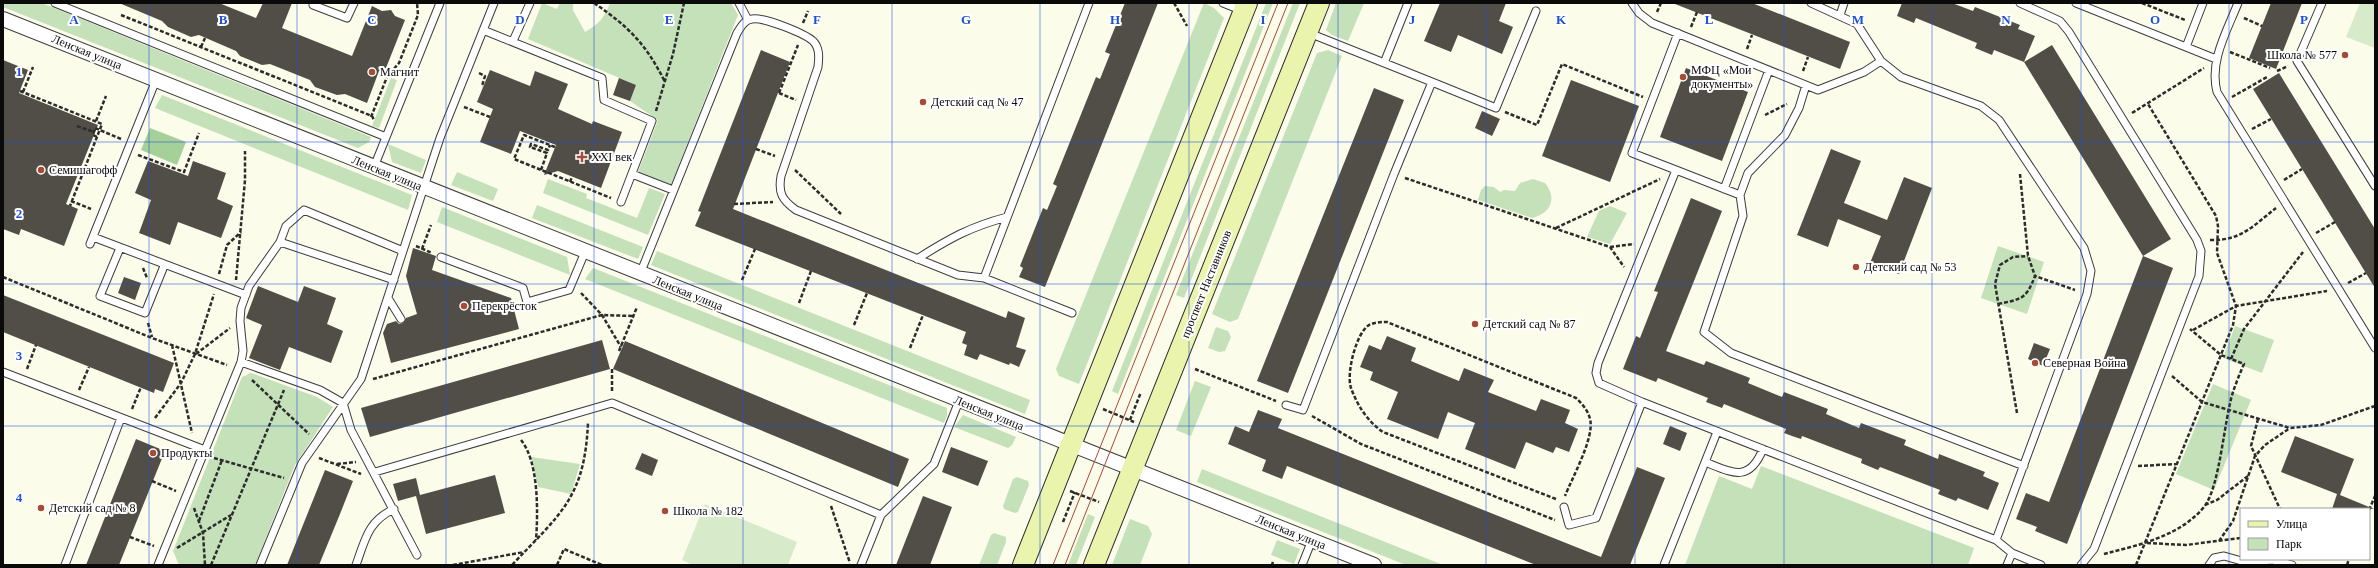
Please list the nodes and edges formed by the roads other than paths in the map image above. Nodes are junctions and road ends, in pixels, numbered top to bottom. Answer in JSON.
{"nodes":[{"id":1,"x":55,"y":3,"type":"edge"},
{"id":2,"x":314,"y":3,"type":"edge"},
{"id":3,"x":354,"y":3,"type":"edge"},
{"id":4,"x":440,"y":3,"type":"edge"},
{"id":5,"x":494,"y":3,"type":"edge"},
{"id":6,"x":530,"y":3,"type":"edge"},
{"id":7,"x":739,"y":3,"type":"edge"},
{"id":8,"x":1090,"y":3,"type":"edge"},
{"id":9,"x":1223,"y":3,"type":"edge"},
{"id":10,"x":1318,"y":3,"type":"edge"},
{"id":11,"x":1408,"y":3,"type":"edge"},
{"id":12,"x":1632,"y":3,"type":"edge"},
{"id":13,"x":1811,"y":3,"type":"edge"},
{"id":14,"x":1844,"y":3,"type":"edge"},
{"id":15,"x":2020,"y":3,"type":"edge"},
{"id":16,"x":2076,"y":3,"type":"edge"},
{"id":17,"x":2203,"y":3,"type":"edge"},
{"id":18,"x":2238,"y":3,"type":"edge"},
{"id":19,"x":2322,"y":3,"type":"edge"},
{"id":20,"x":1245,"y":7,"type":"edge"},
{"id":21,"x":1536,"y":11,"type":"dead end"},
{"id":22,"x":1840,"y":14,"type":"junction"},
{"id":23,"x":3,"y":19,"type":"edge"},
{"id":24,"x":748,"y":20,"type":"junction"},
{"id":25,"x":483,"y":30,"type":"junction"},
{"id":26,"x":1307,"y":32,"type":"junction"},
{"id":27,"x":1678,"y":34,"type":"junction"},
{"id":28,"x":513,"y":41,"type":"junction"},
{"id":29,"x":2186,"y":47,"type":"junction"},
{"id":30,"x":2216,"y":60,"type":"junction"},
{"id":31,"x":1881,"y":61,"type":"junction"},
{"id":32,"x":1384,"y":63,"type":"junction"},
{"id":33,"x":1769,"y":70,"type":"junction"},
{"id":34,"x":156,"y":80,"type":"junction"},
{"id":35,"x":1432,"y":82,"type":"junction"},
{"id":36,"x":1806,"y":85,"type":"junction"},
{"id":37,"x":386,"y":137,"type":"junction"},
{"id":38,"x":374,"y":167,"type":"junction"},
{"id":39,"x":1676,"y":170,"type":"junction"},
{"id":40,"x":632,"y":174,"type":"junction"},
{"id":41,"x":2375,"y":186,"type":"edge"},
{"id":42,"x":424,"y":187,"type":"junction"},
{"id":43,"x":1724,"y":189,"type":"junction"},
{"id":44,"x":673,"y":190,"type":"junction"},
{"id":45,"x":1740,"y":195,"type":"junction"},
{"id":46,"x":621,"y":202,"type":"road end"},
{"id":47,"x":1007,"y":217,"type":"junction"},
{"id":48,"x":280,"y":242,"type":"junction"},
{"id":49,"x":120,"y":248,"type":"junction"},
{"id":50,"x":403,"y":251,"type":"junction"},
{"id":51,"x":585,"y":252,"type":"junction"},
{"id":52,"x":441,"y":256,"type":"dead end"},
{"id":53,"x":917,"y":259,"type":"junction"},
{"id":54,"x":164,"y":266,"type":"junction"},
{"id":55,"x":640,"y":274,"type":"junction"},
{"id":56,"x":984,"y":278,"type":"junction"},
{"id":57,"x":394,"y":280,"type":"junction"},
{"id":58,"x":246,"y":296,"type":"junction"},
{"id":59,"x":388,"y":298,"type":"junction"},
{"id":60,"x":1072,"y":313,"type":"dead end"},
{"id":61,"x":401,"y":319,"type":"dead end"},
{"id":62,"x":2375,"y":348,"type":"edge"},
{"id":63,"x":240,"y":365,"type":"junction"},
{"id":64,"x":3,"y":372,"type":"edge"},
{"id":65,"x":959,"y":401,"type":"junction"},
{"id":66,"x":1642,"y":402,"type":"junction"},
{"id":67,"x":343,"y":403,"type":"junction"},
{"id":68,"x":1286,"y":405,"type":"road end"},
{"id":69,"x":124,"y":420,"type":"junction"},
{"id":70,"x":1717,"y":432,"type":"junction"},
{"id":71,"x":1071,"y":445,"type":"junction"},
{"id":72,"x":1763,"y":449,"type":"junction"},
{"id":73,"x":204,"y":452,"type":"junction"},
{"id":74,"x":1705,"y":462,"type":"junction"},
{"id":75,"x":2024,"y":466,"type":"junction"},
{"id":76,"x":1132,"y":469,"type":"junction"},
{"id":77,"x":375,"y":472,"type":"junction"},
{"id":78,"x":1563,"y":504,"type":"road end"},
{"id":79,"x":394,"y":509,"type":"junction"},
{"id":80,"x":881,"y":515,"type":"junction"},
{"id":81,"x":1312,"y":540,"type":"junction"},
{"id":82,"x":1996,"y":540,"type":"junction"},
{"id":83,"x":2012,"y":553,"type":"junction"},
{"id":84,"x":417,"y":555,"type":"dead end"},
{"id":85,"x":65,"y":565,"type":"edge"},
{"id":86,"x":158,"y":565,"type":"edge"},
{"id":87,"x":260,"y":565,"type":"edge"},
{"id":88,"x":356,"y":565,"type":"edge"},
{"id":89,"x":861,"y":565,"type":"edge"},
{"id":90,"x":1023,"y":565,"type":"edge"},
{"id":91,"x":1094,"y":565,"type":"edge"},
{"id":92,"x":1302,"y":565,"type":"edge"},
{"id":93,"x":1374,"y":565,"type":"edge"},
{"id":94,"x":1664,"y":565,"type":"edge"},
{"id":95,"x":2007,"y":565,"type":"edge"},
{"id":96,"x":2041,"y":565,"type":"edge"},
{"id":97,"x":2081,"y":565,"type":"edge"},
{"id":98,"x":2209,"y":565,"type":"edge"},
{"id":99,"x":2292,"y":565,"type":"edge"}],
"edges":[{"from":1,"to":37,"type":"lane"},
{"from":2,"to":3,"type":"lane"},
{"from":4,"to":37,"type":"lane"},
{"from":5,"to":25,"type":"lane"},
{"from":6,"to":28,"type":"lane"},
{"from":7,"to":24,"type":"lane"},
{"from":8,"to":47,"type":"lane"},
{"from":9,"to":20,"type":"lane"},
{"from":10,"to":26,"type":"main road","name":"проспект Наставников"},
{"from":11,"to":32,"type":"lane"},
{"from":12,"to":27,"type":"lane"},
{"from":13,"to":22,"type":"lane"},
{"from":14,"to":22,"type":"lane"},
{"from":15,"to":97,"type":"lane"},
{"from":16,"to":29,"type":"lane"},
{"from":17,"to":29,"type":"lane"},
{"from":18,"to":30,"type":"lane"},
{"from":19,"to":41,"type":"lane"},
{"from":20,"to":71,"type":"main road"},
{"from":21,"to":35,"type":"lane"},
{"from":22,"to":31,"type":"lane"},
{"from":23,"to":34,"type":"street","name":"Ленская улица"},
{"from":24,"to":44,"type":"lane"},
{"from":24,"to":53,"type":"lane"},
{"from":25,"to":28,"type":"lane"},
{"from":25,"to":42,"type":"lane"},
{"from":26,"to":32,"type":"lane"},
{"from":26,"to":76,"type":"main road","name":"проспект Наставников"},
{"from":27,"to":33,"type":"lane"},
{"from":27,"to":39,"type":"lane"},
{"from":28,"to":40,"type":"lane"},
{"from":29,"to":30,"type":"lane"},
{"from":30,"to":62,"type":"lane"},
{"from":31,"to":36,"type":"lane"},
{"from":31,"to":75,"type":"lane"},
{"from":32,"to":35,"type":"lane"},
{"from":33,"to":36,"type":"lane"},
{"from":33,"to":43,"type":"lane"},
{"from":34,"to":38,"type":"street","name":"Ленская улица"},
{"from":34,"to":49,"type":"lane"},
{"from":35,"to":68,"type":"lane"},
{"from":36,"to":45,"type":"lane"},
{"from":37,"to":38,"type":"lane"},
{"from":38,"to":42,"type":"street","name":"Ленская улица"},
{"from":39,"to":43,"type":"lane"},
{"from":39,"to":66,"type":"lane"},
{"from":40,"to":44,"type":"lane"},
{"from":40,"to":46,"type":"lane"},
{"from":42,"to":50,"type":"lane"},
{"from":42,"to":51,"type":"street","name":"Ленская улица"},
{"from":43,"to":45,"type":"lane"},
{"from":44,"to":55,"type":"lane"},
{"from":45,"to":75,"type":"lane"},
{"from":47,"to":53,"type":"lane"},
{"from":47,"to":56,"type":"lane"},
{"from":48,"to":50,"type":"lane"},
{"from":48,"to":57,"type":"lane"},
{"from":48,"to":58,"type":"lane"},
{"from":49,"to":54,"type":"lane"},
{"from":49,"to":54,"type":"lane"},
{"from":50,"to":57,"type":"lane"},
{"from":51,"to":52,"type":"lane"},
{"from":51,"to":55,"type":"street","name":"Ленская улица"},
{"from":53,"to":56,"type":"lane"},
{"from":54,"to":58,"type":"lane"},
{"from":55,"to":65,"type":"street","name":"Ленская улица"},
{"from":56,"to":60,"type":"lane"},
{"from":57,"to":59,"type":"lane"},
{"from":58,"to":63,"type":"lane"},
{"from":59,"to":61,"type":"lane"},
{"from":59,"to":67,"type":"lane"},
{"from":63,"to":67,"type":"lane"},
{"from":63,"to":73,"type":"lane"},
{"from":64,"to":69,"type":"lane"},
{"from":65,"to":71,"type":"street","name":"Ленская улица"},
{"from":65,"to":80,"type":"lane"},
{"from":66,"to":70,"type":"lane"},
{"from":66,"to":78,"type":"lane"},
{"from":67,"to":77,"type":"lane"},
{"from":67,"to":87,"type":"lane"},
{"from":69,"to":73,"type":"lane"},
{"from":69,"to":85,"type":"lane"},
{"from":70,"to":72,"type":"lane"},
{"from":70,"to":74,"type":"lane"},
{"from":71,"to":76,"type":"street","name":"Ленская улица"},
{"from":71,"to":90,"type":"main road"},
{"from":72,"to":74,"type":"lane"},
{"from":72,"to":82,"type":"lane"},
{"from":73,"to":86,"type":"lane"},
{"from":74,"to":94,"type":"lane"},
{"from":75,"to":82,"type":"lane"},
{"from":76,"to":81,"type":"street","name":"Ленская улица"},
{"from":76,"to":91,"type":"main road","name":"проспект Наставников"},
{"from":77,"to":79,"type":"lane"},
{"from":77,"to":80,"type":"lane"},
{"from":79,"to":84,"type":"lane"},
{"from":79,"to":88,"type":"lane"},
{"from":80,"to":89,"type":"lane"},
{"from":81,"to":92,"type":"lane"},
{"from":81,"to":93,"type":"street","name":"Ленская улица"},
{"from":82,"to":83,"type":"lane"},
{"from":83,"to":95,"type":"lane"},
{"from":83,"to":96,"type":"lane"},
{"from":98,"to":99,"type":"lane"}]}
